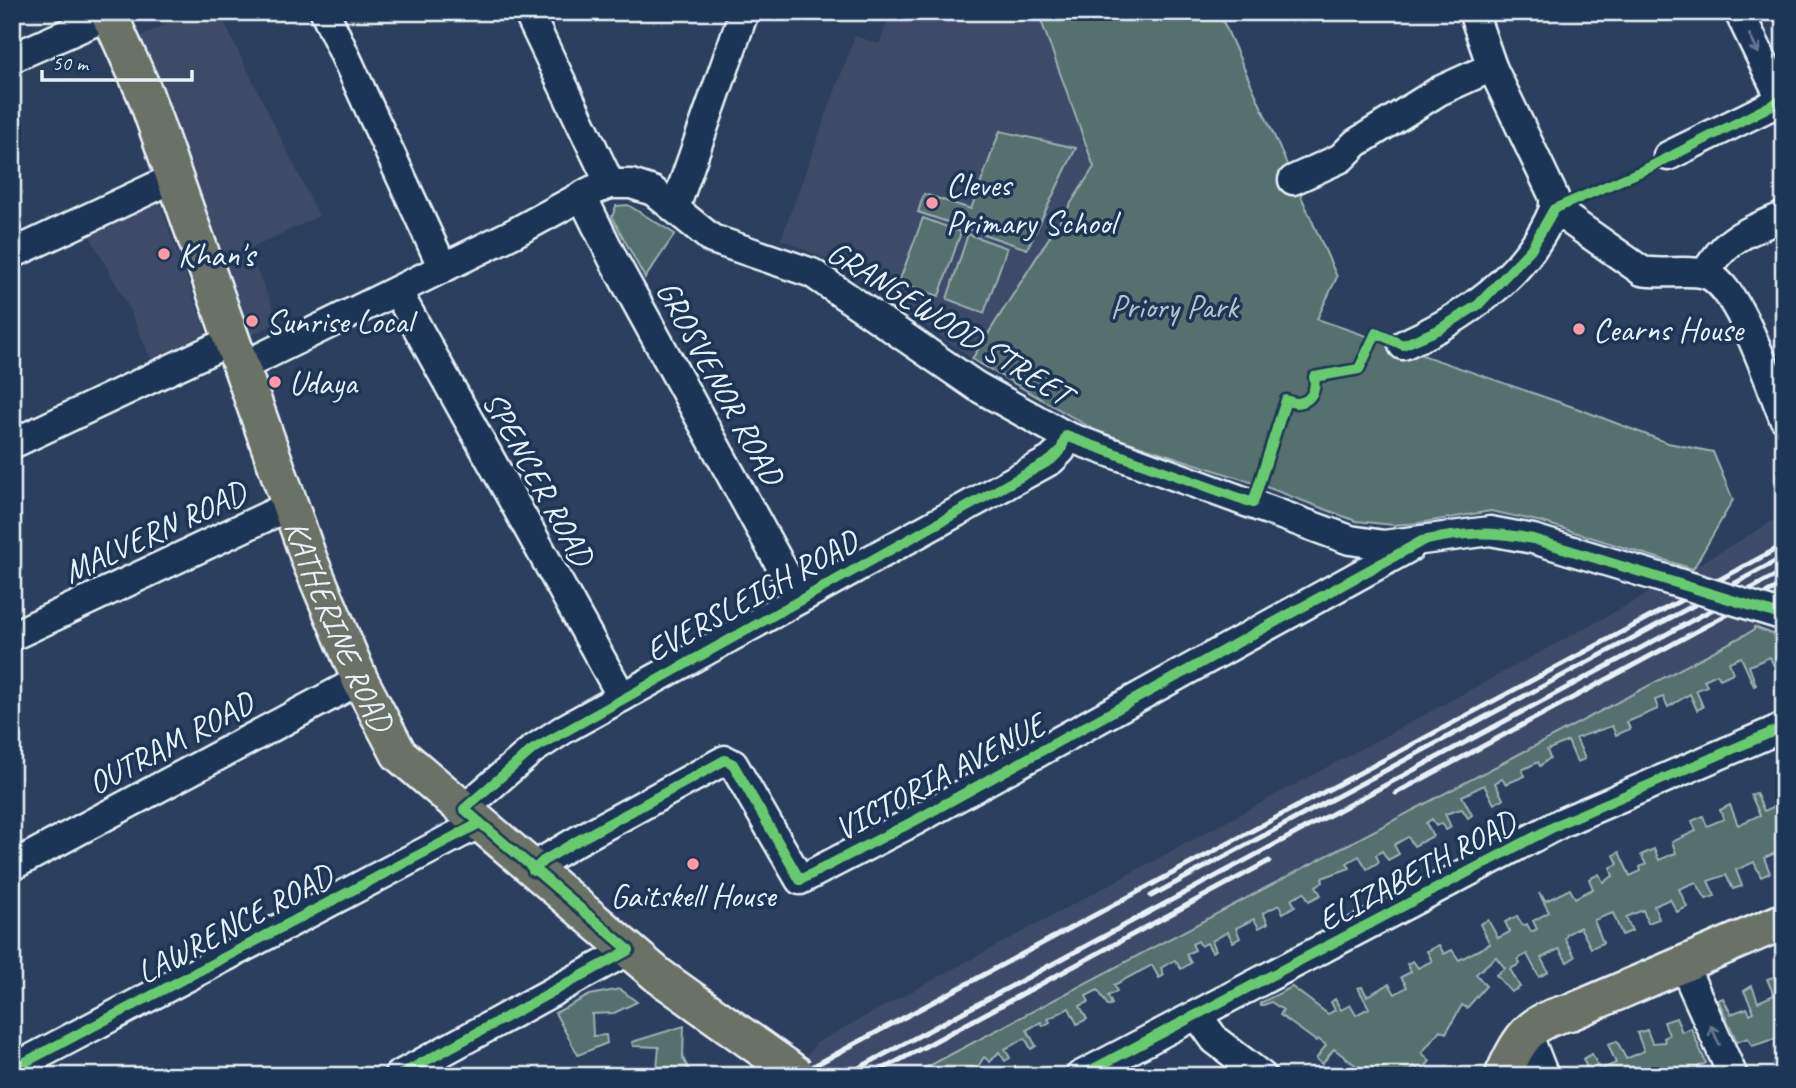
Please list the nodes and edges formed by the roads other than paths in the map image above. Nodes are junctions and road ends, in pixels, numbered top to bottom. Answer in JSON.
{"nodes":[{"id":1,"x":325,"y":12,"type":"edge"},
{"id":2,"x":528,"y":12,"type":"edge"},
{"id":3,"x":744,"y":12,"type":"edge"},
{"id":4,"x":1473,"y":12,"type":"edge"},
{"id":5,"x":1739,"y":12,"type":"edge"},
{"id":6,"x":111,"y":13,"type":"edge"},
{"id":7,"x":12,"y":58,"type":"edge"},
{"id":8,"x":1492,"y":67,"type":"junction"},
{"id":9,"x":1783,"y":102,"type":"edge"},
{"id":10,"x":1668,"y":156,"type":"dead end"},
{"id":11,"x":174,"y":178,"type":"junction"},
{"id":12,"x":1293,"y":180,"type":"dead end"},
{"id":13,"x":610,"y":184,"type":"junction"},
{"id":14,"x":583,"y":198,"type":"junction"},
{"id":15,"x":675,"y":208,"type":"junction"},
{"id":16,"x":1554,"y":209,"type":"junction"},
{"id":17,"x":1784,"y":216,"type":"edge"},
{"id":18,"x":12,"y":254,"type":"edge"},
{"id":19,"x":443,"y":268,"type":"junction"},
{"id":20,"x":1705,"y":274,"type":"junction"},
{"id":21,"x":397,"y":291,"type":"junction"},
{"id":22,"x":1403,"y":345,"type":"dead end"},
{"id":23,"x":235,"y":354,"type":"junction"},
{"id":24,"x":1784,"y":418,"type":"edge"},
{"id":25,"x":1066,"y":436,"type":"junction"},
{"id":26,"x":12,"y":444,"type":"edge"},
{"id":27,"x":289,"y":506,"type":"junction"},
{"id":28,"x":1422,"y":541,"type":"junction"},
{"id":29,"x":799,"y":599,"type":"junction"},
{"id":30,"x":1782,"y":615,"type":"edge"},
{"id":31,"x":12,"y":636,"type":"edge"},
{"id":32,"x":360,"y":680,"type":"junction"},
{"id":33,"x":622,"y":697,"type":"junction"},
{"id":34,"x":1784,"y":727,"type":"edge"},
{"id":35,"x":472,"y":816,"type":"junction"},
{"id":36,"x":12,"y":866,"type":"edge"},
{"id":37,"x":533,"y":871,"type":"junction"},
{"id":38,"x":1784,"y":922,"type":"edge"},
{"id":39,"x":629,"y":950,"type":"junction"},
{"id":40,"x":1683,"y":964,"type":"junction"},
{"id":41,"x":1198,"y":1016,"type":"junction"},
{"id":42,"x":1534,"y":1052,"type":"edge"},
{"id":43,"x":12,"y":1069,"type":"edge"},
{"id":44,"x":792,"y":1070,"type":"edge"},
{"id":45,"x":1504,"y":1075,"type":"edge"},
{"id":46,"x":398,"y":1076,"type":"edge"},
{"id":47,"x":1080,"y":1076,"type":"edge"},
{"id":48,"x":1262,"y":1076,"type":"edge"},
{"id":49,"x":1733,"y":1076,"type":"edge"}],
"edges":[{"from":1,"to":19,"type":"street"},
{"from":2,"to":13,"type":"street"},
{"from":3,"to":15,"type":"street"},
{"from":4,"to":8,"type":"street"},
{"from":5,"to":9,"type":"street","one_way":true},
{"from":6,"to":7,"type":"street"},
{"from":6,"to":11,"type":"main road","name":"KATHERINE ROAD"},
{"from":8,"to":12,"type":"street"},
{"from":8,"to":16,"type":"street"},
{"from":9,"to":10,"type":"street"},
{"from":11,"to":18,"type":"street"},
{"from":11,"to":23,"type":"main road","name":"KATHERINE ROAD"},
{"from":13,"to":14,"type":"street"},
{"from":13,"to":15,"type":"street","name":"GRANGEWOOD STREET"},
{"from":14,"to":19,"type":"street"},
{"from":14,"to":29,"type":"street","name":"GROSVENOR ROAD"},
{"from":15,"to":25,"type":"street","name":"GRANGEWOOD STREET"},
{"from":16,"to":20,"type":"street"},
{"from":16,"to":22,"type":"street"},
{"from":17,"to":20,"type":"street"},
{"from":19,"to":21,"type":"street"},
{"from":20,"to":24,"type":"street"},
{"from":21,"to":23,"type":"street"},
{"from":21,"to":33,"type":"street","name":"SPENCER ROAD"},
{"from":23,"to":26,"type":"street"},
{"from":23,"to":27,"type":"main road","name":"KATHERINE ROAD"},
{"from":25,"to":28,"type":"street","name":"GRANGEWOOD STREET"},
{"from":25,"to":29,"type":"street","name":"EVERSLEIGH ROAD"},
{"from":27,"to":31,"type":"street","name":"MALVERN ROAD"},
{"from":27,"to":32,"type":"main road","name":"KATHERINE ROAD"},
{"from":28,"to":30,"type":"street","name":"GRANGEWOOD STREET","bridge":true},
{"from":28,"to":37,"type":"street","name":"VICTORIA AVENUE"},
{"from":29,"to":33,"type":"street","name":"EVERSLEIGH ROAD"},
{"from":32,"to":35,"type":"main road","name":"KATHERINE ROAD"},
{"from":32,"to":36,"type":"street","name":"OUTRAM ROAD"},
{"from":33,"to":35,"type":"street","name":"EVERSLEIGH ROAD"},
{"from":34,"to":41,"type":"street","name":"ELIZABETH ROAD"},
{"from":35,"to":37,"type":"main road","name":"KATHERINE ROAD"},
{"from":35,"to":43,"type":"street","name":"LAWRENCE ROAD"},
{"from":37,"to":39,"type":"main road","name":"KATHERINE ROAD"},
{"from":38,"to":40,"type":"main road"},
{"from":39,"to":44,"type":"main road","name":"KATHERINE ROAD"},
{"from":39,"to":46,"type":"street"},
{"from":40,"to":42,"type":"main road"},
{"from":49,"to":40,"type":"street","one_way":true},
{"from":41,"to":47,"type":"street","name":"ELIZABETH ROAD"},
{"from":41,"to":48,"type":"street"},
{"from":42,"to":45,"type":"main road"}]}
